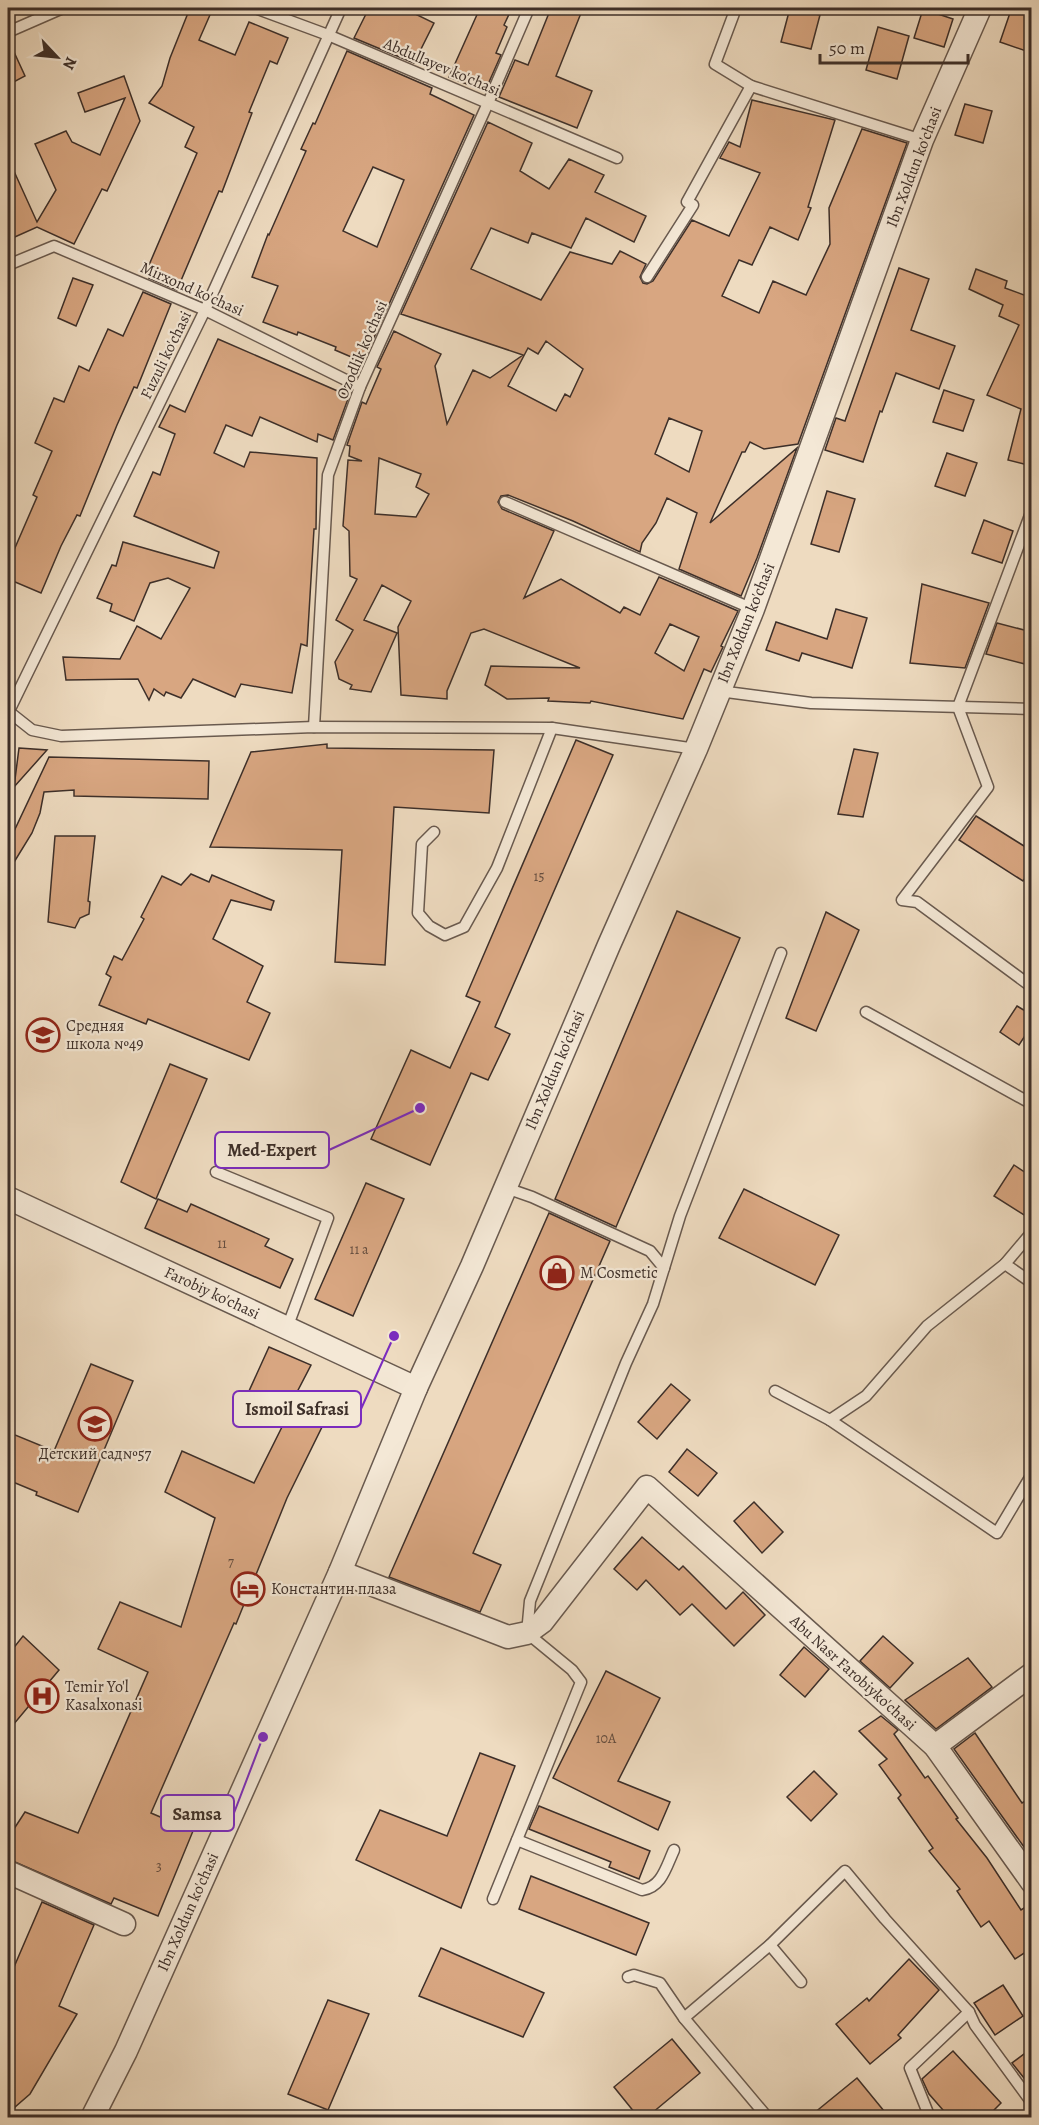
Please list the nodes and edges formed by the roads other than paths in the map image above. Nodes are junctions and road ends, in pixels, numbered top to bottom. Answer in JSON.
{"nodes":[{"id":1,"x":63,"y":8,"type":"edge"},
{"id":2,"x":255,"y":8,"type":"edge"},
{"id":3,"x":341,"y":8,"type":"edge"},
{"id":4,"x":529,"y":8,"type":"edge"},
{"id":5,"x":736,"y":8,"type":"edge"},
{"id":6,"x":980,"y":8,"type":"edge"},
{"id":7,"x":8,"y":32,"type":"edge"},
{"id":8,"x":328,"y":35,"type":"junction"},
{"id":9,"x":751,"y":86,"type":"junction"},
{"id":10,"x":488,"y":103,"type":"junction"},
{"id":11,"x":922,"y":140,"type":"junction"},
{"id":12,"x":616,"y":158,"type":"dead end"},
{"id":13,"x":8,"y":265,"type":"edge"},
{"id":14,"x":647,"y":276,"type":"dead end"},
{"id":15,"x":205,"y":310,"type":"junction"},
{"id":16,"x":360,"y":387,"type":"junction"},
{"id":17,"x":505,"y":502,"type":"dead end"},
{"id":18,"x":1032,"y":510,"type":"edge"},
{"id":19,"x":753,"y":609,"type":"junction"},
{"id":20,"x":719,"y":691,"type":"junction"},
{"id":21,"x":958,"y":707,"type":"junction"},
{"id":22,"x":1032,"y":709,"type":"edge"},
{"id":23,"x":8,"y":711,"type":"edge"},
{"id":24,"x":314,"y":727,"type":"junction"},
{"id":25,"x":552,"y":728,"type":"junction"},
{"id":26,"x":696,"y":749,"type":"junction"},
{"id":27,"x":434,"y":832,"type":"dead end"},
{"id":28,"x":781,"y":954,"type":"dead end"},
{"id":29,"x":1032,"y":987,"type":"edge"},
{"id":30,"x":866,"y":1012,"type":"dead end"},
{"id":31,"x":1032,"y":1104,"type":"edge"},
{"id":32,"x":216,"y":1172,"type":"dead end"},
{"id":33,"x":506,"y":1188,"type":"junction"},
{"id":34,"x":8,"y":1198,"type":"edge"},
{"id":35,"x":1032,"y":1232,"type":"edge"},
{"id":36,"x":1005,"y":1264,"type":"junction"},
{"id":37,"x":664,"y":1268,"type":"junction"},
{"id":38,"x":1032,"y":1283,"type":"edge"},
{"id":39,"x":287,"y":1328,"type":"junction"},
{"id":40,"x":416,"y":1388,"type":"junction"},
{"id":41,"x":775,"y":1391,"type":"dead end"},
{"id":42,"x":830,"y":1420,"type":"junction"},
{"id":43,"x":1032,"y":1474,"type":"edge"},
{"id":44,"x":340,"y":1572,"type":"junction"},
{"id":45,"x":527,"y":1633,"type":"junction"},
{"id":46,"x":1032,"y":1674,"type":"edge"},
{"id":47,"x":935,"y":1746,"type":"junction"},
{"id":48,"x":517,"y":1840,"type":"junction"},
{"id":49,"x":674,"y":1850,"type":"dead end"},
{"id":50,"x":8,"y":1872,"type":"edge"},
{"id":51,"x":1032,"y":1882,"type":"edge"},
{"id":52,"x":493,"y":1899,"type":"dead end"},
{"id":53,"x":124,"y":1924,"type":"dead end"},
{"id":54,"x":770,"y":1945,"type":"junction"},
{"id":55,"x":628,"y":1977,"type":"dead end"},
{"id":56,"x":801,"y":1982,"type":"dead end"},
{"id":57,"x":969,"y":2012,"type":"junction"},
{"id":58,"x":684,"y":2018,"type":"junction"},
{"id":59,"x":1032,"y":2103,"type":"edge"},
{"id":60,"x":1032,"y":2112,"type":"edge"},
{"id":61,"x":92,"y":2118,"type":"edge"},
{"id":62,"x":768,"y":2118,"type":"edge"},
{"id":63,"x":932,"y":2118,"type":"edge"},
{"id":64,"x":1026,"y":2118,"type":"edge"}],
"edges":[{"from":1,"to":7,"type":"lane"},
{"from":2,"to":8,"type":"lane","name":"Abdullayev ko'chasi"},
{"from":3,"to":8,"type":"lane","name":"Fuzuli ko'chasi"},
{"from":4,"to":10,"type":"lane","name":"Ozodlik ko'chasi"},
{"from":5,"to":9,"type":"lane"},
{"from":6,"to":11,"type":"street","name":"Ibn Xoldun ko'chasi"},
{"from":8,"to":10,"type":"lane","name":"Abdullayev ko'chasi"},
{"from":8,"to":15,"type":"lane","name":"Fuzuli ko'chasi"},
{"from":9,"to":11,"type":"lane"},
{"from":9,"to":14,"type":"lane"},
{"from":10,"to":12,"type":"lane","name":"Abdullayev ko'chasi"},
{"from":10,"to":16,"type":"lane","name":"Ozodlik ko'chasi"},
{"from":11,"to":19,"type":"street","name":"Ibn Xoldun ko'chasi"},
{"from":13,"to":15,"type":"lane","name":"Mirxond ko'chasi"},
{"from":15,"to":16,"type":"lane","name":"Mirxond ko'chasi"},
{"from":15,"to":23,"type":"lane","name":"Fuzuli ko'chasi"},
{"from":16,"to":24,"type":"lane","name":"Ozodlik ko'chasi"},
{"from":17,"to":19,"type":"lane"},
{"from":18,"to":21,"type":"lane"},
{"from":19,"to":20,"type":"street","name":"Ibn Xoldun ko'chasi"},
{"from":20,"to":21,"type":"lane"},
{"from":20,"to":26,"type":"street","name":"Ibn Xoldun ko'chasi"},
{"from":21,"to":22,"type":"lane"},
{"from":21,"to":29,"type":"lane"},
{"from":23,"to":24,"type":"lane"},
{"from":24,"to":25,"type":"lane"},
{"from":25,"to":26,"type":"lane"},
{"from":25,"to":27,"type":"lane"},
{"from":26,"to":33,"type":"street","name":"Ibn Xoldun ko'chasi"},
{"from":28,"to":37,"type":"lane"},
{"from":30,"to":31,"type":"lane"},
{"from":32,"to":39,"type":"lane"},
{"from":33,"to":37,"type":"lane"},
{"from":33,"to":40,"type":"street","name":"Ibn Xoldun ko'chasi"},
{"from":34,"to":39,"type":"street","name":"Farobiy ko'chasi"},
{"from":35,"to":36,"type":"lane"},
{"from":36,"to":38,"type":"lane"},
{"from":36,"to":42,"type":"lane"},
{"from":37,"to":45,"type":"lane"},
{"from":39,"to":40,"type":"street","name":"Farobiy ko'chasi"},
{"from":40,"to":44,"type":"street","name":"Ibn Xoldun ko'chasi"},
{"from":41,"to":42,"type":"lane"},
{"from":42,"to":43,"type":"lane"},
{"from":44,"to":45,"type":"street"},
{"from":44,"to":61,"type":"street","name":"Ibn Xoldun ko'chasi"},
{"from":45,"to":47,"type":"street","name":"Abu Nasr Farobiyko'chasi"},
{"from":45,"to":48,"type":"lane"},
{"from":46,"to":47,"type":"street"},
{"from":47,"to":51,"type":"street","name":"Abu Nasr Farobiyko'chasi"},
{"from":48,"to":49,"type":"lane"},
{"from":48,"to":52,"type":"lane"},
{"from":50,"to":53,"type":"street"},
{"from":54,"to":56,"type":"lane"},
{"from":54,"to":57,"type":"lane"},
{"from":54,"to":58,"type":"lane"},
{"from":55,"to":58,"type":"lane"},
{"from":57,"to":59,"type":"lane"},
{"from":57,"to":63,"type":"lane"},
{"from":58,"to":62,"type":"lane"},
{"from":60,"to":64,"type":"lane"}]}
